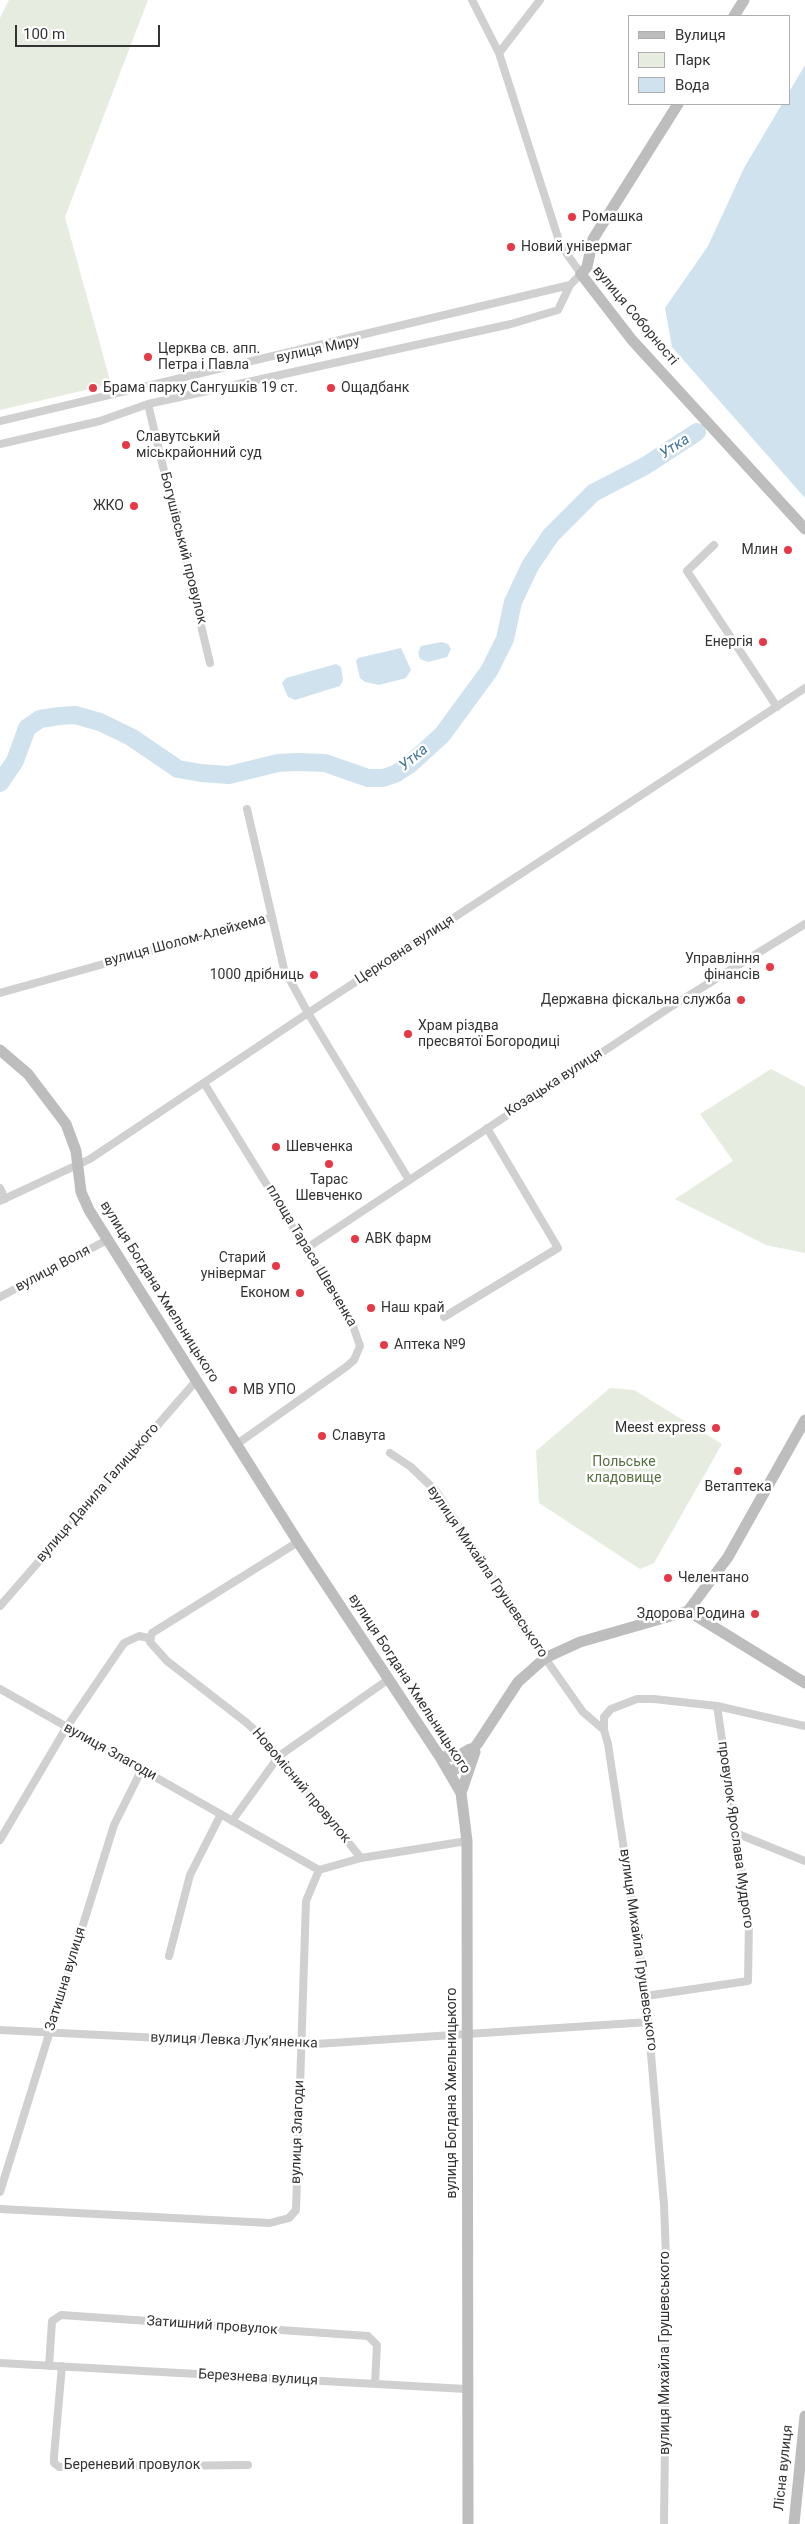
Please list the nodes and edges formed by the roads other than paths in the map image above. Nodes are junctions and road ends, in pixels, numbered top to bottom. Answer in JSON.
{"nodes":[{"id":1,"x":472,"y":0,"type":"edge"},
{"id":2,"x":744,"y":0,"type":"edge"},
{"id":3,"x":536,"y":2,"type":"edge"},
{"id":4,"x":735,"y":15,"type":"edge"},
{"id":5,"x":499,"y":53,"type":"junction"},
{"id":6,"x":677,"y":105,"type":"edge"},
{"id":7,"x":581,"y":274,"type":"junction"},
{"id":8,"x":570,"y":285,"type":"junction"},
{"id":9,"x":148,"y":404,"type":"junction"},
{"id":10,"x":0,"y":421,"type":"edge"},
{"id":11,"x":0,"y":444,"type":"edge"},
{"id":12,"x":805,"y":529,"type":"edge"},
{"id":13,"x":714,"y":545,"type":"dead end"},
{"id":14,"x":210,"y":662,"type":"dead end"},
{"id":15,"x":805,"y":688,"type":"edge"},
{"id":16,"x":777,"y":706,"type":"junction"},
{"id":17,"x":247,"y":809,"type":"dead end"},
{"id":18,"x":272,"y":917,"type":"junction"},
{"id":19,"x":805,"y":924,"type":"edge"},
{"id":20,"x":0,"y":993,"type":"edge"},
{"id":21,"x":308,"y":1013,"type":"junction"},
{"id":22,"x":0,"y":1050,"type":"edge"},
{"id":23,"x":204,"y":1083,"type":"junction"},
{"id":24,"x":487,"y":1128,"type":"junction"},
{"id":25,"x":78,"y":1166,"type":"junction"},
{"id":26,"x":409,"y":1180,"type":"junction"},
{"id":27,"x":0,"y":1188,"type":"edge"},
{"id":28,"x":2,"y":1200,"type":"edge"},
{"id":29,"x":107,"y":1240,"type":"junction"},
{"id":30,"x":307,"y":1248,"type":"junction"},
{"id":31,"x":0,"y":1298,"type":"edge"},
{"id":32,"x":444,"y":1317,"type":"dead end"},
{"id":33,"x":196,"y":1380,"type":"junction"},
{"id":34,"x":805,"y":1420,"type":"edge"},
{"id":35,"x":236,"y":1444,"type":"junction"},
{"id":36,"x":390,"y":1453,"type":"dead end"},
{"id":37,"x":298,"y":1542,"type":"junction"},
{"id":38,"x":0,"y":1606,"type":"edge"},
{"id":39,"x":688,"y":1610,"type":"junction"},
{"id":40,"x":149,"y":1638,"type":"junction"},
{"id":41,"x":545,"y":1658,"type":"junction"},
{"id":42,"x":389,"y":1679,"type":"junction"},
{"id":43,"x":805,"y":1683,"type":"edge"},
{"id":44,"x":0,"y":1689,"type":"edge"},
{"id":45,"x":717,"y":1706,"type":"junction"},
{"id":46,"x":805,"y":1726,"type":"edge"},
{"id":47,"x":66,"y":1728,"type":"junction"},
{"id":48,"x":604,"y":1730,"type":"junction"},
{"id":49,"x":478,"y":1744,"type":"junction"},
{"id":50,"x":279,"y":1756,"type":"junction"},
{"id":51,"x":440,"y":1757,"type":"junction"},
{"id":52,"x":142,"y":1769,"type":"junction"},
{"id":53,"x":450,"y":1773,"type":"junction"},
{"id":54,"x":461,"y":1793,"type":"junction"},
{"id":55,"x":221,"y":1814,"type":"junction"},
{"id":56,"x":232,"y":1821,"type":"junction"},
{"id":57,"x":738,"y":1834,"type":"junction"},
{"id":58,"x":0,"y":1840,"type":"edge"},
{"id":59,"x":467,"y":1841,"type":"junction"},
{"id":60,"x":361,"y":1858,"type":"junction"},
{"id":61,"x":805,"y":1861,"type":"edge"},
{"id":62,"x":319,"y":1870,"type":"junction"},
{"id":63,"x":169,"y":1956,"type":"dead end"},
{"id":64,"x":646,"y":1996,"type":"junction"},
{"id":65,"x":649,"y":2022,"type":"junction"},
{"id":66,"x":0,"y":2030,"type":"edge"},
{"id":67,"x":468,"y":2032,"type":"junction"},
{"id":68,"x":48,"y":2034,"type":"junction"},
{"id":69,"x":301,"y":2045,"type":"junction"},
{"id":70,"x":0,"y":2192,"type":"edge"},
{"id":71,"x":0,"y":2209,"type":"edge"},
{"id":72,"x":0,"y":2363,"type":"edge"},
{"id":73,"x":49,"y":2366,"type":"junction"},
{"id":74,"x":62,"y":2366,"type":"junction"},
{"id":75,"x":375,"y":2384,"type":"junction"},
{"id":76,"x":466,"y":2389,"type":"junction"},
{"id":77,"x":805,"y":2416,"type":"edge"},
{"id":78,"x":248,"y":2465,"type":"dead end"},
{"id":79,"x":468,"y":2524,"type":"edge"},
{"id":80,"x":664,"y":2524,"type":"edge"},
{"id":81,"x":794,"y":2524,"type":"edge"}],
"edges":[{"from":1,"to":5,"type":"street","name":"вулиця Соборності"},
{"from":2,"to":4,"type":"main road"},
{"from":3,"to":5,"type":"street"},
{"from":5,"to":7,"type":"street","name":"вулиця Соборності"},
{"from":6,"to":7,"type":"main road","name":"вулиця Миру"},
{"from":7,"to":8,"type":"street","name":"вулиця Миру"},
{"from":7,"to":12,"type":"main road","name":"вулиця Соборності"},
{"from":8,"to":9,"type":"street","name":"вулиця Миру"},
{"from":8,"to":10,"type":"street","name":"вулиця Миру"},
{"from":9,"to":11,"type":"street","name":"вулиця Миру"},
{"from":9,"to":14,"type":"street","name":"Богушівський провулок"},
{"from":13,"to":16,"type":"street"},
{"from":15,"to":16,"type":"street","name":"Церковна вулиця"},
{"from":16,"to":21,"type":"street","name":"Церковна вулиця"},
{"from":17,"to":18,"type":"street"},
{"from":18,"to":20,"type":"street","name":"вулиця Шолом-Алейхема"},
{"from":18,"to":21,"type":"street","name":"вулиця Шолом-Алейхема"},
{"from":19,"to":24,"type":"street","name":"Козацька вулиця"},
{"from":21,"to":23,"type":"street","name":"Церковна вулиця"},
{"from":21,"to":26,"type":"street","name":"вулиця Шолом-Алейхема"},
{"from":22,"to":25,"type":"main road","name":"вулиця Богдана Хмельницького"},
{"from":23,"to":25,"type":"street","name":"Церковна вулиця"},
{"from":23,"to":30,"type":"street","name":"площа Тараса Шевченка"},
{"from":24,"to":26,"type":"street","name":"Козацька вулиця"},
{"from":24,"to":32,"type":"street"},
{"from":25,"to":28,"type":"street","name":"Церковна вулиця"},
{"from":25,"to":29,"type":"main road","name":"вулиця Богдана Хмельницького"},
{"from":26,"to":30,"type":"street","name":"Козацька вулиця"},
{"from":27,"to":28,"type":"street"},
{"from":29,"to":31,"type":"street","name":"вулиця Воля"},
{"from":29,"to":33,"type":"main road","name":"вулиця Богдана Хмельницького"},
{"from":30,"to":35,"type":"street","name":"площа Тараса Шевченка"},
{"from":33,"to":35,"type":"main road","name":"вулиця Богдана Хмельницького"},
{"from":33,"to":38,"type":"street","name":"вулиця Данила Галицького"},
{"from":34,"to":39,"type":"main road"},
{"from":35,"to":37,"type":"main road","name":"вулиця Богдана Хмельницького"},
{"from":36,"to":41,"type":"street","name":"вулиця Михайла Грушевського"},
{"from":37,"to":40,"type":"street"},
{"from":37,"to":42,"type":"main road","name":"вулиця Богдана Хмельницького"},
{"from":39,"to":41,"type":"main road"},
{"from":39,"to":43,"type":"main road"},
{"from":40,"to":47,"type":"street"},
{"from":40,"to":50,"type":"street","name":"Новомісний провулок"},
{"from":41,"to":48,"type":"street","name":"вулиця Михайла Грушевського"},
{"from":41,"to":49,"type":"main road"},
{"from":42,"to":50,"type":"street"},
{"from":42,"to":51,"type":"main road","name":"вулиця Богдана Хмельницького"},
{"from":44,"to":47,"type":"street","name":"вулиця Злагоди"},
{"from":45,"to":46,"type":"street"},
{"from":45,"to":48,"type":"street"},
{"from":45,"to":57,"type":"street","name":"провулок Ярослава Мудрого"},
{"from":47,"to":52,"type":"street","name":"вулиця Злагоди"},
{"from":47,"to":58,"type":"street"},
{"from":48,"to":64,"type":"street","name":"вулиця Михайла Грушевського"},
{"from":49,"to":51,"type":"main road"},
{"from":49,"to":53,"type":"main road"},
{"from":49,"to":54,"type":"main road"},
{"from":50,"to":56,"type":"street"},
{"from":50,"to":60,"type":"street","name":"Новомісний провулок"},
{"from":51,"to":53,"type":"main road","name":"вулиця Богдана Хмельницького"},
{"from":52,"to":55,"type":"street","name":"вулиця Злагоди"},
{"from":52,"to":68,"type":"street","name":"Затишна вулиця"},
{"from":53,"to":54,"type":"main road","name":"вулиця Богдана Хмельницького"},
{"from":54,"to":59,"type":"main road","name":"вулиця Богдана Хмельницького"},
{"from":55,"to":56,"type":"street","name":"вулиця Злагоди"},
{"from":55,"to":63,"type":"street"},
{"from":56,"to":62,"type":"street","name":"вулиця Злагоди"},
{"from":57,"to":61,"type":"street"},
{"from":57,"to":64,"type":"street","name":"провулок Ярослава Мудрого"},
{"from":59,"to":60,"type":"street"},
{"from":59,"to":67,"type":"main road","name":"вулиця Богдана Хмельницького"},
{"from":60,"to":62,"type":"street"},
{"from":62,"to":69,"type":"street","name":"вулиця Злагоди"},
{"from":64,"to":65,"type":"street","name":"вулиця Михайла Грушевського"},
{"from":65,"to":67,"type":"street","name":"вулиця Левка Лукʼяненка"},
{"from":65,"to":80,"type":"street","name":"вулиця Михайла Грушевського"},
{"from":66,"to":68,"type":"street","name":"вулиця Левка Лукʼяненка"},
{"from":67,"to":69,"type":"street","name":"вулиця Левка Лукʼяненка"},
{"from":67,"to":76,"type":"main road","name":"вулиця Богдана Хмельницького"},
{"from":68,"to":69,"type":"street","name":"вулиця Левка Лукʼяненка"},
{"from":68,"to":70,"type":"street","name":"Затишна вулиця"},
{"from":69,"to":71,"type":"street","name":"вулиця Злагоди"},
{"from":72,"to":73,"type":"street","name":"Березнева вулиця"},
{"from":73,"to":74,"type":"street","name":"Березнева вулиця"},
{"from":73,"to":75,"type":"street","name":"Затишний провулок"},
{"from":74,"to":75,"type":"street","name":"Березнева вулиця"},
{"from":74,"to":78,"type":"street","name":"Береневий провулок"},
{"from":75,"to":76,"type":"street","name":"Березнева вулиця"},
{"from":76,"to":79,"type":"main road","name":"вулиця Богдана Хмельницького"},
{"from":77,"to":81,"type":"main road","name":"Лісна вулиця"}]}
